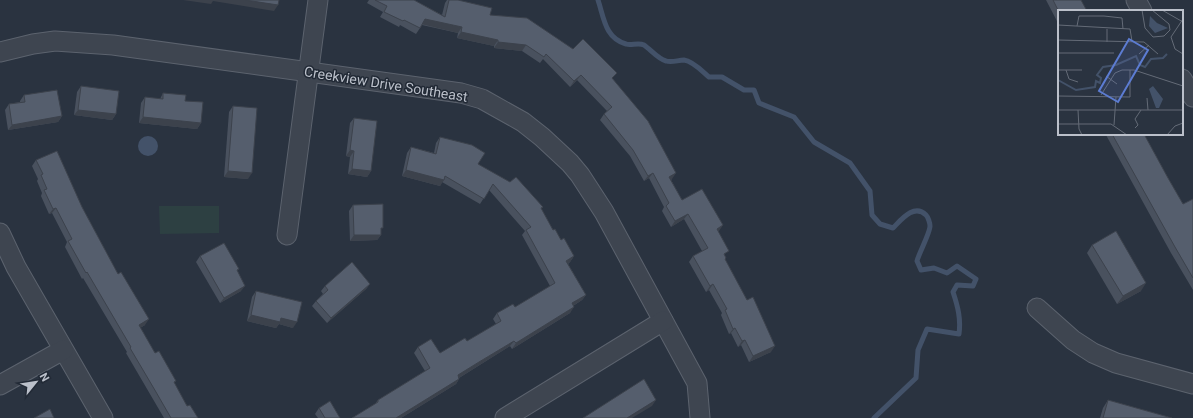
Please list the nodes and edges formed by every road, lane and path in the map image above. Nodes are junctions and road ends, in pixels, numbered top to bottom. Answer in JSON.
{"nodes":[{"id":1,"x":318,"y":0,"type":"edge"},
{"id":2,"x":1136,"y":0,"type":"edge"},
{"id":3,"x":1141,"y":10,"type":"edge"},
{"id":4,"x":0,"y":52,"type":"edge"},
{"id":5,"x":1193,"y":69,"type":"edge"},
{"id":6,"x":310,"y":72,"type":"junction"},
{"id":7,"x":1183,"y":75,"type":"edge"},
{"id":8,"x":1183,"y":81,"type":"edge"},
{"id":9,"x":1193,"y":97,"type":"edge"},
{"id":10,"x":0,"y":233,"type":"edge"},
{"id":11,"x":287,"y":235,"type":"dead end"},
{"id":12,"x":1037,"y":308,"type":"dead end"},
{"id":13,"x":664,"y":321,"type":"junction"},
{"id":14,"x":63,"y":350,"type":"junction"},
{"id":15,"x":1193,"y":384,"type":"edge"},
{"id":16,"x":0,"y":385,"type":"edge"},
{"id":17,"x":103,"y":418,"type":"edge"},
{"id":18,"x":504,"y":418,"type":"edge"},
{"id":19,"x":700,"y":418,"type":"edge"}],
"edges":[{"from":1,"to":6,"type":"street"},
{"from":2,"to":3,"type":"street"},
{"from":4,"to":6,"type":"street","name":"Creekview Drive Southeast"},
{"from":5,"to":7,"type":"street"},
{"from":6,"to":11,"type":"street"},
{"from":6,"to":13,"type":"street","name":"Creekview Drive Southeast"},
{"from":8,"to":9,"type":"street"},
{"from":10,"to":14,"type":"street"},
{"from":12,"to":15,"type":"street"},
{"from":13,"to":18,"type":"street"},
{"from":13,"to":19,"type":"street","name":"Creekview Drive Southeast"},
{"from":14,"to":16,"type":"street"},
{"from":14,"to":17,"type":"street"}]}
